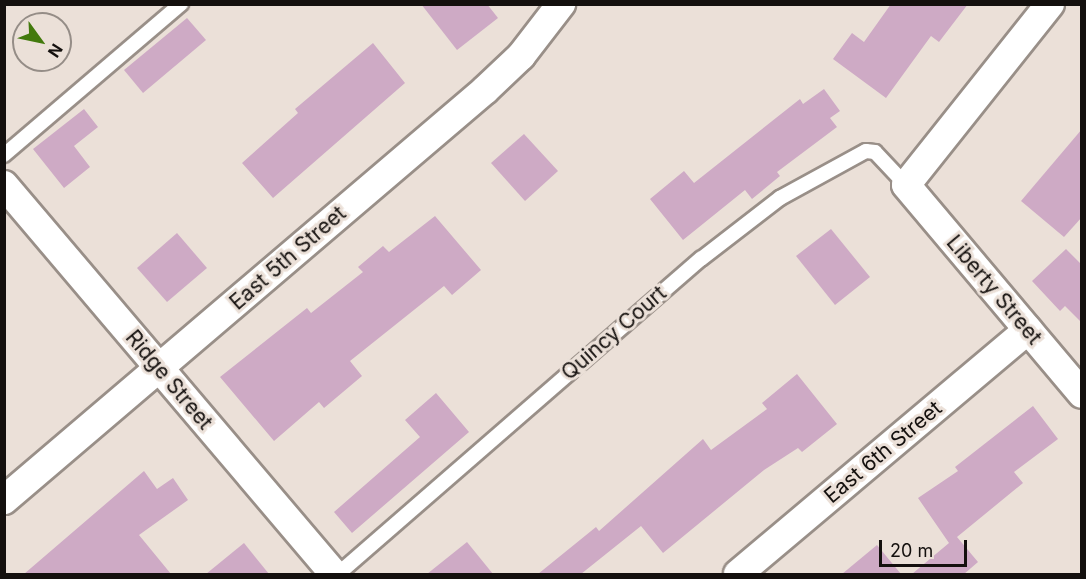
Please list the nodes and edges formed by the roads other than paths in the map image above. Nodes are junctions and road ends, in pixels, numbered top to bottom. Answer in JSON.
{"nodes":[{"id":1,"x":181,"y":4,"type":"edge"},
{"id":2,"x":561,"y":4,"type":"edge"},
{"id":3,"x":1050,"y":4,"type":"edge"},
{"id":4,"x":4,"y":155,"type":"edge"},
{"id":5,"x":4,"y":185,"type":"edge"},
{"id":6,"x":906,"y":185,"type":"junction"},
{"id":7,"x":1028,"y":330,"type":"junction"},
{"id":8,"x":159,"y":369,"type":"junction"},
{"id":9,"x":1082,"y":394,"type":"edge"},
{"id":10,"x":4,"y":500,"type":"edge"},
{"id":11,"x":336,"y":574,"type":"edge"},
{"id":12,"x":738,"y":574,"type":"edge"}],
"edges":[{"from":1,"to":4,"type":"lane"},
{"from":2,"to":8,"type":"street","name":"East 5th Street"},
{"from":3,"to":6,"type":"street"},
{"from":5,"to":8,"type":"street","name":"Ridge Street"},
{"from":6,"to":7,"type":"street","name":"Liberty Street"},
{"from":6,"to":11,"type":"lane","name":"Quincy Court"},
{"from":7,"to":9,"type":"street","name":"Liberty Street"},
{"from":7,"to":12,"type":"street","name":"East 6th Street"},
{"from":8,"to":10,"type":"street","name":"East 5th Street"},
{"from":8,"to":11,"type":"street","name":"Ridge Street"}]}
